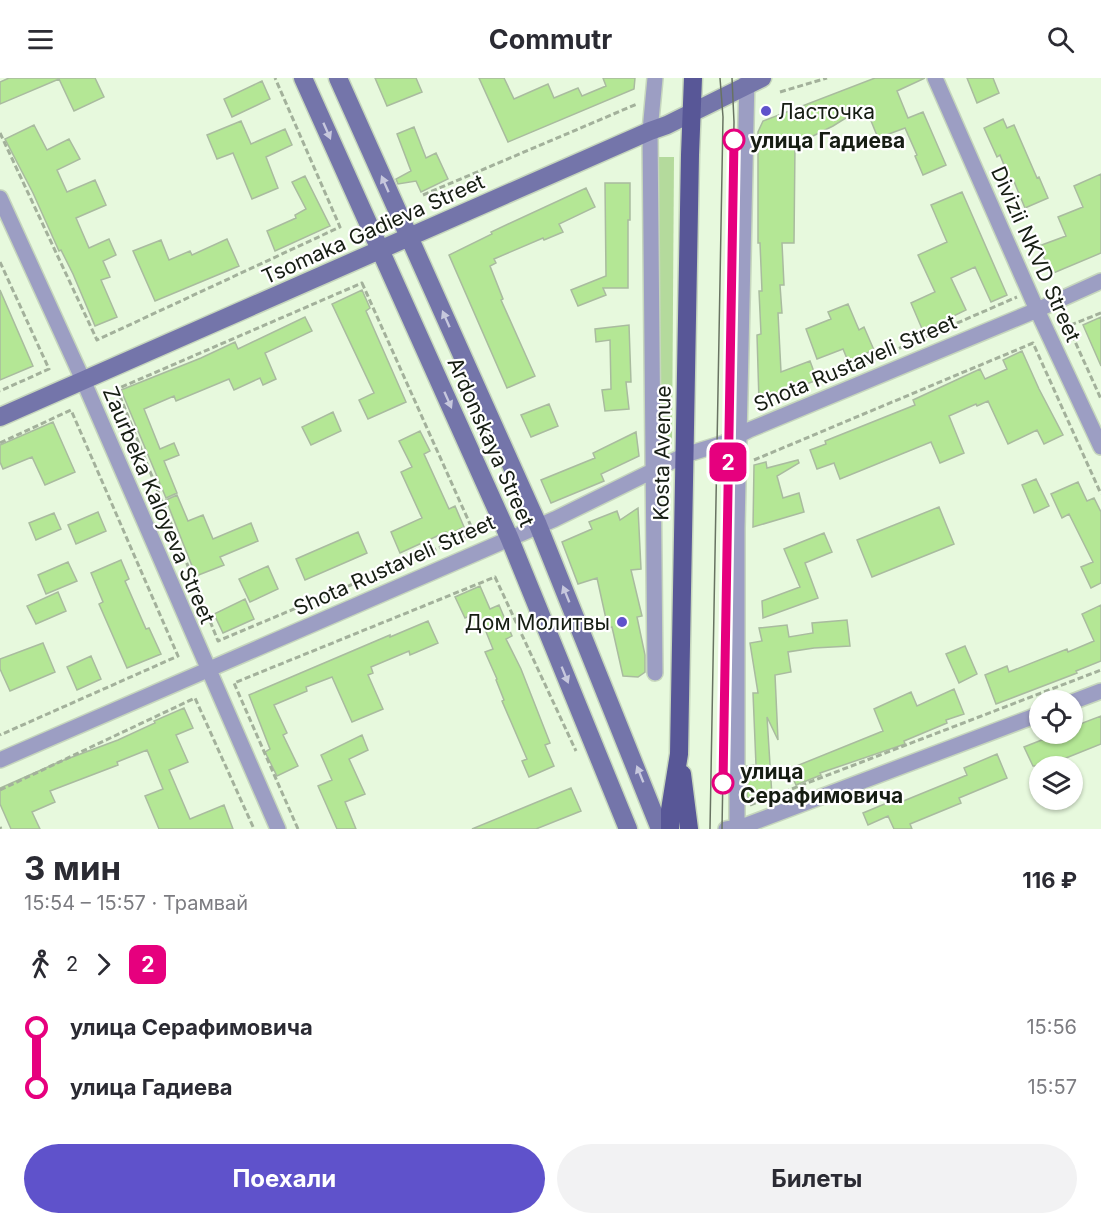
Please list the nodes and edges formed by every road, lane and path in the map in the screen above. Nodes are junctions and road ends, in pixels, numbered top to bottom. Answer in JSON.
{"nodes":[{"id":1,"x":275,"y":78,"type":"edge"},
{"id":2,"x":303,"y":78,"type":"edge"},
{"id":3,"x":338,"y":78,"type":"edge"},
{"id":4,"x":655,"y":78,"type":"edge"},
{"id":5,"x":693,"y":78,"type":"edge"},
{"id":6,"x":827,"y":78,"type":"edge"},
{"id":7,"x":935,"y":78,"type":"edge"},
{"id":8,"x":752,"y":80,"type":"edge"},
{"id":9,"x":780,"y":92,"type":"dead end"},
{"id":10,"x":654,"y":96,"type":"junction"},
{"id":11,"x":693,"y":114,"type":"junction"},
{"id":12,"x":650,"y":131,"type":"junction"},
{"id":13,"x":0,"y":133,"type":"edge"},
{"id":14,"x":423,"y":195,"type":"dead end"},
{"id":15,"x":0,"y":198,"type":"edge"},
{"id":16,"x":409,"y":238,"type":"junction"},
{"id":17,"x":381,"y":250,"type":"junction"},
{"id":18,"x":0,"y":262,"type":"edge"},
{"id":19,"x":1101,"y":281,"type":"edge"},
{"id":20,"x":362,"y":283,"type":"joint"},
{"id":21,"x":1023,"y":294,"type":"dead end"},
{"id":22,"x":1037,"y":310,"type":"junction"},
{"id":23,"x":1101,"y":312,"type":"edge"},
{"id":24,"x":83,"y":380,"type":"junction"},
{"id":25,"x":826,"y":380,"type":"dead end"},
{"id":26,"x":0,"y":391,"type":"edge"},
{"id":27,"x":1101,"y":399,"type":"edge"},
{"id":28,"x":0,"y":417,"type":"edge"},
{"id":29,"x":740,"y":436,"type":"junction"},
{"id":30,"x":0,"y":442,"type":"edge"},
{"id":31,"x":1101,"y":447,"type":"edge"},
{"id":32,"x":685,"y":456,"type":"junction"},
{"id":33,"x":748,"y":463,"type":"dead end"},
{"id":34,"x":654,"y":471,"type":"junction"},
{"id":35,"x":1101,"y":494,"type":"edge"},
{"id":36,"x":538,"y":525,"type":"junction"},
{"id":37,"x":509,"y":537,"type":"junction"},
{"id":38,"x":208,"y":669,"type":"junction"},
{"id":39,"x":1101,"y":670,"type":"edge"},
{"id":40,"x":655,"y":673,"type":"dead end"},
{"id":41,"x":1101,"y":691,"type":"edge"},
{"id":42,"x":1083,"y":698,"type":"edge"},
{"id":43,"x":1029,"y":718,"type":"edge"},
{"id":44,"x":0,"y":735,"type":"edge"},
{"id":45,"x":679,"y":754,"type":"junction"},
{"id":46,"x":579,"y":757,"type":"dead end"},
{"id":47,"x":0,"y":760,"type":"edge"},
{"id":48,"x":0,"y":790,"type":"edge"},
{"id":49,"x":743,"y":808,"type":"dead end"},
{"id":50,"x":254,"y":829,"type":"edge"},
{"id":51,"x":278,"y":829,"type":"edge"},
{"id":52,"x":298,"y":829,"type":"edge"},
{"id":53,"x":628,"y":829,"type":"edge"},
{"id":54,"x":660,"y":829,"type":"edge"},
{"id":55,"x":670,"y":829,"type":"edge"},
{"id":56,"x":689,"y":829,"type":"edge"},
{"id":57,"x":733,"y":829,"type":"edge"}],
"edges":[{"from":1,"to":13,"type":"path"},
{"from":2,"to":17,"type":"main road","name":"Ardonskaya Street","one_way":true},
{"from":16,"to":3,"type":"main road","name":"Ardonskaya Street","one_way":true},
{"from":4,"to":10,"type":"street"},
{"from":5,"to":11,"type":"main road","name":"Kosta Avenue"},
{"from":6,"to":9,"type":"path"},
{"from":7,"to":22,"type":"street","name":"Divizii NKVD Street"},
{"from":8,"to":11,"type":"main road","name":"Tsomaka Gadieva Street"},
{"from":8,"to":29,"type":"street"},
{"from":10,"to":12,"type":"street"},
{"from":10,"to":14,"type":"path"},
{"from":11,"to":12,"type":"main road","name":"Tsomaka Gadieva Street"},
{"from":11,"to":32,"type":"main road","name":"Kosta Avenue"},
{"from":12,"to":16,"type":"main road","name":"Tsomaka Gadieva Street"},
{"from":12,"to":34,"type":"street"},
{"from":15,"to":24,"type":"street","name":"Zaurbeka Kaloyeva Street"},
{"from":16,"to":17,"type":"main road","name":"Tsomaka Gadieva Street"},
{"from":36,"to":16,"type":"main road","name":"Ardonskaya Street","one_way":true},
{"from":17,"to":24,"type":"main road","name":"Tsomaka Gadieva Street"},
{"from":17,"to":37,"type":"main road","name":"Ardonskaya Street","one_way":true},
{"from":18,"to":26,"type":"path"},
{"from":19,"to":22,"type":"street","name":"Shota Rustaveli Street"},
{"from":20,"to":20,"type":"path"},
{"from":21,"to":25,"type":"path"},
{"from":22,"to":29,"type":"street","name":"Shota Rustaveli Street"},
{"from":22,"to":31,"type":"street","name":"Divizii NKVD Street"},
{"from":23,"to":27,"type":"path"},
{"from":24,"to":28,"type":"main road","name":"Tsomaka Gadieva Street"},
{"from":24,"to":38,"type":"street","name":"Zaurbeka Kaloyeva Street"},
{"from":29,"to":32,"type":"street","name":"Shota Rustaveli Street"},
{"from":29,"to":57,"type":"street"},
{"from":30,"to":44,"type":"path"},
{"from":32,"to":34,"type":"street","name":"Shota Rustaveli Street"},
{"from":32,"to":45,"type":"main road","name":"Kosta Avenue"},
{"from":33,"to":35,"type":"path"},
{"from":34,"to":36,"type":"street","name":"Shota Rustaveli Street"},
{"from":34,"to":40,"type":"street"},
{"from":36,"to":37,"type":"street","name":"Shota Rustaveli Street"},
{"from":54,"to":36,"type":"main road","name":"Ardonskaya Street","one_way":true},
{"from":37,"to":38,"type":"street","name":"Shota Rustaveli Street"},
{"from":37,"to":53,"type":"main road","name":"Ardonskaya Street","one_way":true},
{"from":38,"to":47,"type":"street","name":"Shota Rustaveli Street"},
{"from":38,"to":51,"type":"street","name":"Zaurbeka Kaloyeva Street"},
{"from":39,"to":49,"type":"path"},
{"from":41,"to":42,"type":"street"},
{"from":43,"to":57,"type":"street"},
{"from":45,"to":55,"type":"main road"},
{"from":45,"to":56,"type":"main road","name":"Kosta Avenue"},
{"from":46,"to":52,"type":"path"},
{"from":48,"to":50,"type":"path"}]}
